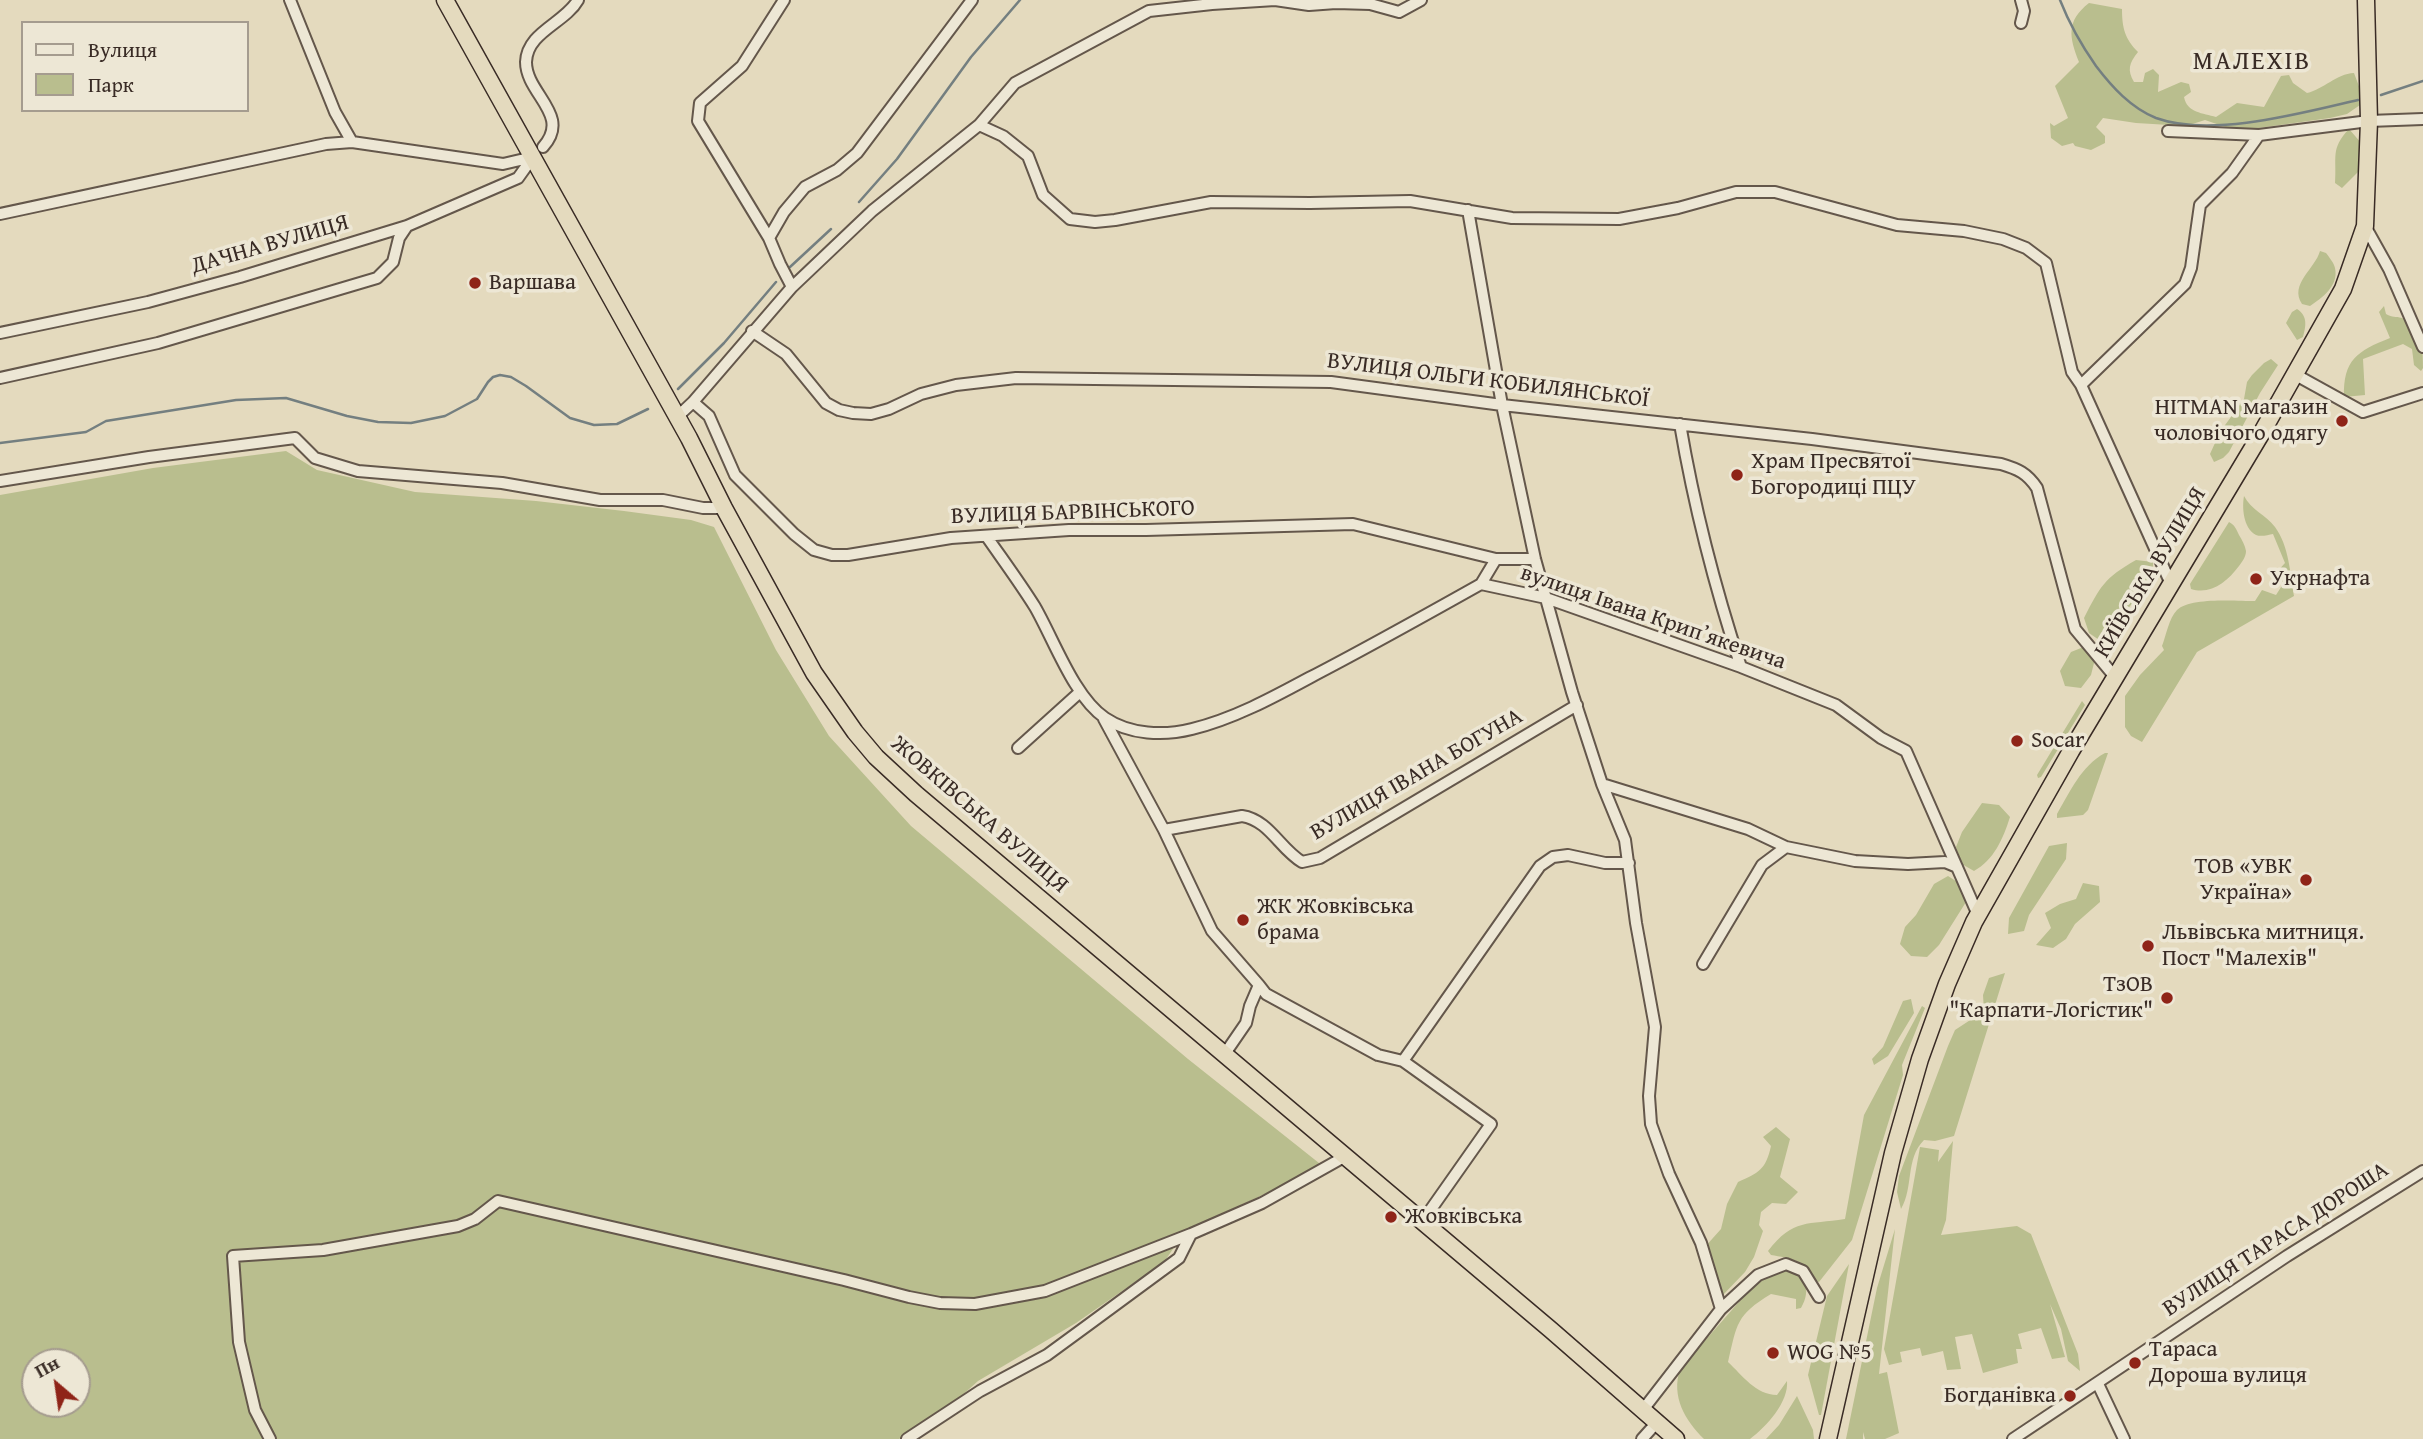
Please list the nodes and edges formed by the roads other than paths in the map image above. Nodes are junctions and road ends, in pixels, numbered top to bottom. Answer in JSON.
{"nodes":[{"id":1,"x":290,"y":0,"type":"edge"},
{"id":2,"x":444,"y":0,"type":"edge"},
{"id":3,"x":578,"y":0,"type":"edge"},
{"id":4,"x":784,"y":0,"type":"edge"},
{"id":5,"x":972,"y":0,"type":"edge"},
{"id":6,"x":1421,"y":0,"type":"edge"},
{"id":7,"x":2021,"y":0,"type":"edge"},
{"id":8,"x":2366,"y":0,"type":"edge"},
{"id":9,"x":2021,"y":23,"type":"dead end"},
{"id":10,"x":2423,"y":119,"type":"edge"},
{"id":11,"x":2369,"y":121,"type":"junction"},
{"id":12,"x":979,"y":125,"type":"junction"},
{"id":13,"x":2168,"y":131,"type":"dead end"},
{"id":14,"x":2259,"y":135,"type":"junction"},
{"id":15,"x":352,"y":142,"type":"junction"},
{"id":16,"x":538,"y":152,"type":"junction"},
{"id":17,"x":1468,"y":210,"type":"junction"},
{"id":18,"x":0,"y":214,"type":"edge"},
{"id":19,"x":407,"y":226,"type":"junction"},
{"id":20,"x":2365,"y":226,"type":"junction"},
{"id":21,"x":769,"y":238,"type":"junction"},
{"id":22,"x":792,"y":287,"type":"junction"},
{"id":23,"x":752,"y":331,"type":"junction"},
{"id":24,"x":0,"y":333,"type":"edge"},
{"id":25,"x":2423,"y":347,"type":"edge"},
{"id":26,"x":2295,"y":375,"type":"junction"},
{"id":27,"x":0,"y":378,"type":"edge"},
{"id":28,"x":2081,"y":385,"type":"junction"},
{"id":29,"x":2423,"y":393,"type":"edge"},
{"id":30,"x":693,"y":402,"type":"junction"},
{"id":31,"x":1502,"y":405,"type":"junction"},
{"id":32,"x":677,"y":417,"type":"junction"},
{"id":33,"x":1680,"y":424,"type":"junction"},
{"id":34,"x":0,"y":481,"type":"edge"},
{"id":35,"x":724,"y":508,"type":"junction"},
{"id":36,"x":986,"y":537,"type":"junction"},
{"id":37,"x":1496,"y":559,"type":"junction"},
{"id":38,"x":1535,"y":559,"type":"junction"},
{"id":39,"x":1481,"y":584,"type":"junction"},
{"id":40,"x":2171,"y":584,"type":"junction"},
{"id":41,"x":1546,"y":598,"type":"junction"},
{"id":42,"x":1741,"y":667,"type":"junction"},
{"id":43,"x":2115,"y":677,"type":"junction"},
{"id":44,"x":1080,"y":692,"type":"junction"},
{"id":45,"x":1577,"y":705,"type":"junction"},
{"id":46,"x":1104,"y":718,"type":"junction"},
{"id":47,"x":1018,"y":748,"type":"dead end"},
{"id":48,"x":1602,"y":784,"type":"junction"},
{"id":49,"x":1164,"y":830,"type":"junction"},
{"id":50,"x":1786,"y":847,"type":"junction"},
{"id":51,"x":1629,"y":863,"type":"junction"},
{"id":52,"x":1957,"y":867,"type":"junction"},
{"id":53,"x":1978,"y":915,"type":"junction"},
{"id":54,"x":1703,"y":964,"type":"dead end"},
{"id":55,"x":1259,"y":985,"type":"junction"},
{"id":56,"x":1224,"y":1055,"type":"junction"},
{"id":57,"x":1404,"y":1061,"type":"junction"},
{"id":58,"x":1344,"y":1157,"type":"junction"},
{"id":59,"x":2423,"y":1171,"type":"edge"},
{"id":60,"x":1422,"y":1222,"type":"junction"},
{"id":61,"x":1191,"y":1234,"type":"junction"},
{"id":62,"x":1819,"y":1297,"type":"dead end"},
{"id":63,"x":1721,"y":1309,"type":"junction"},
{"id":64,"x":2098,"y":1384,"type":"junction"},
{"id":65,"x":1642,"y":1411,"type":"junction"},
{"id":66,"x":1651,"y":1436,"type":"edge"},
{"id":67,"x":270,"y":1439,"type":"edge"},
{"id":68,"x":906,"y":1439,"type":"edge"},
{"id":69,"x":1676,"y":1439,"type":"edge"},
{"id":70,"x":1828,"y":1439,"type":"edge"},
{"id":71,"x":2013,"y":1439,"type":"edge"},
{"id":72,"x":2124,"y":1439,"type":"edge"}],
"edges":[{"from":1,"to":15,"type":"street"},
{"from":2,"to":16,"type":"highway","name":"ЖОВКІВСЬКА ВУЛИЦЯ"},
{"from":3,"to":16,"type":"street"},
{"from":4,"to":21,"type":"street"},
{"from":5,"to":21,"type":"street"},
{"from":6,"to":12,"type":"street"},
{"from":7,"to":9,"type":"street"},
{"from":8,"to":11,"type":"highway","name":"КИЇВСЬКА ВУЛИЦЯ"},
{"from":10,"to":11,"type":"street"},
{"from":11,"to":14,"type":"street"},
{"from":11,"to":20,"type":"highway","name":"КИЇВСЬКА ВУЛИЦЯ"},
{"from":12,"to":17,"type":"street"},
{"from":12,"to":22,"type":"street"},
{"from":13,"to":14,"type":"street"},
{"from":14,"to":28,"type":"street"},
{"from":15,"to":16,"type":"street"},
{"from":15,"to":18,"type":"street"},
{"from":16,"to":19,"type":"street","name":"ДАЧНА ВУЛИЦЯ"},
{"from":16,"to":32,"type":"highway","name":"ЖОВКІВСЬКА ВУЛИЦЯ"},
{"from":17,"to":28,"type":"street"},
{"from":17,"to":31,"type":"street"},
{"from":19,"to":24,"type":"street","name":"ДАЧНА ВУЛИЦЯ"},
{"from":19,"to":27,"type":"street"},
{"from":20,"to":25,"type":"street"},
{"from":20,"to":26,"type":"highway","name":"КИЇВСЬКА ВУЛИЦЯ"},
{"from":21,"to":22,"type":"street"},
{"from":22,"to":23,"type":"street"},
{"from":23,"to":30,"type":"street"},
{"from":23,"to":31,"type":"street","name":"ВУЛИЦЯ ОЛЬГИ КОБИЛЯНСЬКОЇ"},
{"from":26,"to":29,"type":"street"},
{"from":26,"to":40,"type":"highway","name":"КИЇВСЬКА ВУЛИЦЯ"},
{"from":28,"to":40,"type":"street"},
{"from":30,"to":32,"type":"street"},
{"from":30,"to":36,"type":"street","name":"ВУЛИЦЯ БАРВІНСЬКОГО"},
{"from":31,"to":33,"type":"street","name":"ВУЛИЦЯ ОЛЬГИ КОБИЛЯНСЬКОЇ"},
{"from":31,"to":38,"type":"street"},
{"from":32,"to":35,"type":"highway","name":"ЖОВКІВСЬКА ВУЛИЦЯ"},
{"from":33,"to":42,"type":"street"},
{"from":33,"to":43,"type":"street","name":"ВУЛИЦЯ ОЛЬГИ КОБИЛЯНСЬКОЇ"},
{"from":34,"to":35,"type":"street"},
{"from":35,"to":56,"type":"highway","name":"ЖОВКІВСЬКА ВУЛИЦЯ"},
{"from":36,"to":37,"type":"street","name":"ВУЛИЦЯ БАРВІНСЬКОГО"},
{"from":36,"to":44,"type":"street"},
{"from":37,"to":38,"type":"street","name":"ВУЛИЦЯ БАРВІНСЬКОГО"},
{"from":37,"to":39,"type":"street"},
{"from":38,"to":41,"type":"street"},
{"from":39,"to":41,"type":"street","name":"вулиця Івана Крипʼякевича"},
{"from":39,"to":46,"type":"street"},
{"from":40,"to":43,"type":"highway","name":"КИЇВСЬКА ВУЛИЦЯ"},
{"from":41,"to":42,"type":"street","name":"вулиця Івана Крипʼякевича"},
{"from":41,"to":45,"type":"street"},
{"from":42,"to":52,"type":"street","name":"вулиця Івана Крипʼякевича"},
{"from":43,"to":53,"type":"highway","name":"КИЇВСЬКА ВУЛИЦЯ"},
{"from":44,"to":46,"type":"street"},
{"from":44,"to":47,"type":"street"},
{"from":45,"to":48,"type":"street"},
{"from":45,"to":49,"type":"street","name":"ВУЛИЦЯ ІВАНА БОГУНА"},
{"from":46,"to":49,"type":"street"},
{"from":48,"to":50,"type":"street"},
{"from":48,"to":51,"type":"street"},
{"from":49,"to":55,"type":"street"},
{"from":50,"to":52,"type":"street"},
{"from":50,"to":54,"type":"street"},
{"from":51,"to":57,"type":"street"},
{"from":51,"to":63,"type":"street"},
{"from":52,"to":53,"type":"street","name":"вулиця Івана Крипʼякевича"},
{"from":53,"to":70,"type":"highway","name":"КИЇВСЬКА ВУЛИЦЯ"},
{"from":55,"to":56,"type":"street"},
{"from":55,"to":57,"type":"street"},
{"from":56,"to":58,"type":"highway","name":"ЖОВКІВСЬКА ВУЛИЦЯ"},
{"from":57,"to":60,"type":"street"},
{"from":58,"to":60,"type":"highway","name":"ЖОВКІВСЬКА ВУЛИЦЯ"},
{"from":58,"to":61,"type":"street"},
{"from":59,"to":64,"type":"street","name":"ВУЛИЦЯ ТАРАСА ДОРОША"},
{"from":60,"to":65,"type":"highway","name":"ЖОВКІВСЬКА ВУЛИЦЯ"},
{"from":61,"to":67,"type":"street"},
{"from":61,"to":68,"type":"street"},
{"from":62,"to":63,"type":"street"},
{"from":63,"to":65,"type":"street"},
{"from":64,"to":71,"type":"street","name":"ВУЛИЦЯ ТАРАСА ДОРОША"},
{"from":64,"to":72,"type":"street"},
{"from":65,"to":66,"type":"highway"},
{"from":65,"to":69,"type":"highway","name":"ЖОВКІВСЬКА ВУЛИЦЯ"}]}
